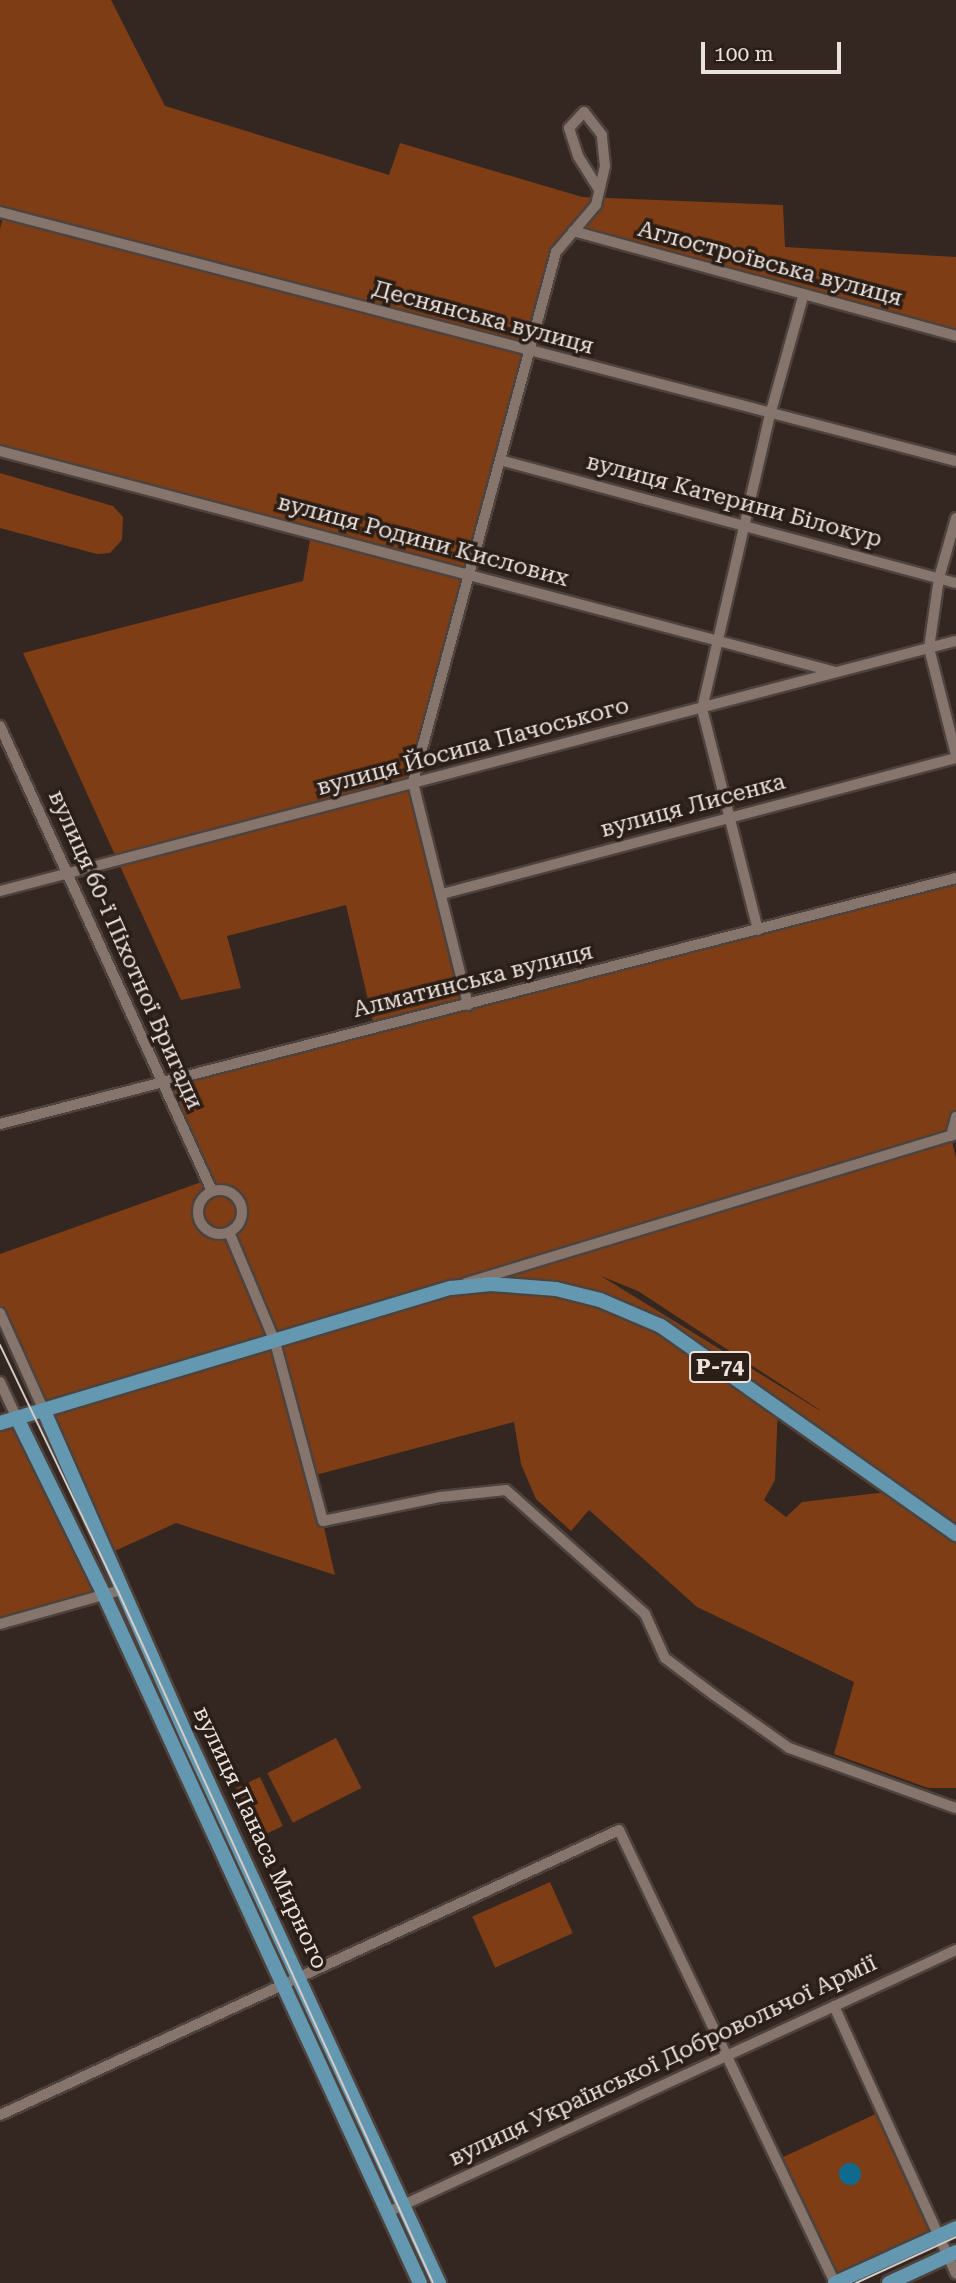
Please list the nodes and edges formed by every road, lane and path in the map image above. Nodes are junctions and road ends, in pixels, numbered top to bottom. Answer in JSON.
{"nodes":[{"id":1,"x":599,"y":189,"type":"junction"},
{"id":2,"x":0,"y":212,"type":"edge"},
{"id":3,"x":573,"y":231,"type":"junction"},
{"id":4,"x":803,"y":297,"type":"junction"},
{"id":5,"x":956,"y":337,"type":"edge"},
{"id":6,"x":530,"y":351,"type":"junction"},
{"id":7,"x":770,"y":415,"type":"junction"},
{"id":8,"x":0,"y":451,"type":"edge"},
{"id":9,"x":500,"y":460,"type":"junction"},
{"id":10,"x":956,"y":461,"type":"edge"},
{"id":11,"x":956,"y":518,"type":"edge"},
{"id":12,"x":744,"y":526,"type":"junction"},
{"id":13,"x":469,"y":575,"type":"junction"},
{"id":14,"x":939,"y":579,"type":"junction"},
{"id":15,"x":956,"y":583,"type":"edge"},
{"id":16,"x":717,"y":640,"type":"junction"},
{"id":17,"x":956,"y":641,"type":"edge"},
{"id":18,"x":929,"y":648,"type":"junction"},
{"id":19,"x":835,"y":671,"type":"junction"},
{"id":20,"x":702,"y":709,"type":"junction"},
{"id":21,"x":0,"y":726,"type":"edge"},
{"id":22,"x":956,"y":757,"type":"edge"},
{"id":23,"x":413,"y":782,"type":"junction"},
{"id":24,"x":728,"y":818,"type":"junction"},
{"id":25,"x":67,"y":874,"type":"junction"},
{"id":26,"x":956,"y":878,"type":"edge"},
{"id":27,"x":0,"y":891,"type":"edge"},
{"id":28,"x":442,"y":894,"type":"junction"},
{"id":29,"x":758,"y":930,"type":"junction"},
{"id":30,"x":468,"y":1004,"type":"junction"},
{"id":31,"x":161,"y":1079,"type":"junction"},
{"id":32,"x":956,"y":1117,"type":"edge"},
{"id":33,"x":0,"y":1124,"type":"edge"},
{"id":34,"x":953,"y":1135,"type":"edge"},
{"id":35,"x":212,"y":1191,"type":"junction"},
{"id":36,"x":229,"y":1232,"type":"junction"},
{"id":37,"x":451,"y":1288,"type":"junction"},
{"id":38,"x":0,"y":1313,"type":"edge"},
{"id":39,"x":275,"y":1342,"type":"junction"},
{"id":40,"x":0,"y":1382,"type":"edge"},
{"id":41,"x":44,"y":1411,"type":"junction"},
{"id":42,"x":17,"y":1419,"type":"junction"},
{"id":43,"x":0,"y":1423,"type":"edge"},
{"id":44,"x":956,"y":1534,"type":"edge"},
{"id":45,"x":121,"y":1590,"type":"junction"},
{"id":46,"x":104,"y":1595,"type":"junction"},
{"id":47,"x":0,"y":1624,"type":"edge"},
{"id":48,"x":956,"y":1808,"type":"edge"},
{"id":49,"x":956,"y":1950,"type":"edge"},
{"id":50,"x":300,"y":1977,"type":"junction"},
{"id":51,"x":284,"y":1984,"type":"junction"},
{"id":52,"x":834,"y":2006,"type":"junction"},
{"id":53,"x":727,"y":2055,"type":"junction"},
{"id":54,"x":0,"y":2115,"type":"edge"},
{"id":55,"x":403,"y":2205,"type":"junction"},
{"id":56,"x":388,"y":2212,"type":"junction"},
{"id":57,"x":956,"y":2228,"type":"edge"},
{"id":58,"x":939,"y":2236,"type":"junction"},
{"id":59,"x":952,"y":2254,"type":"edge"},
{"id":60,"x":956,"y":2274,"type":"edge"},
{"id":61,"x":420,"y":2283,"type":"edge"},
{"id":62,"x":439,"y":2283,"type":"edge"},
{"id":63,"x":835,"y":2283,"type":"edge"},
{"id":64,"x":889,"y":2283,"type":"edge"}],
"edges":[{"from":1,"to":1,"type":"street"},
{"from":1,"to":3,"type":"street"},
{"from":2,"to":6,"type":"street","name":"Деснянська вулиця"},
{"from":3,"to":4,"type":"street","name":"Аглостроївська вулиця"},
{"from":3,"to":6,"type":"street"},
{"from":4,"to":5,"type":"street","name":"Аглостроївська вулиця"},
{"from":4,"to":7,"type":"street"},
{"from":6,"to":7,"type":"street","name":"Деснянська вулиця"},
{"from":6,"to":9,"type":"street"},
{"from":7,"to":10,"type":"street","name":"Деснянська вулиця"},
{"from":7,"to":12,"type":"street"},
{"from":8,"to":13,"type":"street","name":"вулиця Родини Кислових"},
{"from":9,"to":12,"type":"street","name":"вулиця Катерини Білокур"},
{"from":9,"to":13,"type":"street"},
{"from":11,"to":14,"type":"street"},
{"from":12,"to":14,"type":"street","name":"вулиця Катерини Білокур"},
{"from":12,"to":16,"type":"street"},
{"from":13,"to":16,"type":"street","name":"вулиця Родини Кислових"},
{"from":13,"to":23,"type":"street"},
{"from":14,"to":15,"type":"street","name":"вулиця Катерини Білокур"},
{"from":14,"to":18,"type":"street"},
{"from":16,"to":19,"type":"street","name":"вулиця Родини Кислових"},
{"from":16,"to":20,"type":"street"},
{"from":17,"to":18,"type":"street","name":"вулиця Йосипа Пачоського"},
{"from":18,"to":19,"type":"street","name":"вулиця Йосипа Пачоського"},
{"from":18,"to":22,"type":"street"},
{"from":19,"to":20,"type":"street","name":"вулиця Йосипа Пачоського"},
{"from":20,"to":23,"type":"street","name":"вулиця Йосипа Пачоського"},
{"from":20,"to":24,"type":"street"},
{"from":21,"to":25,"type":"street","name":"вулиця 60-ї Піхотної Бригади"},
{"from":22,"to":24,"type":"street","name":"вулиця Лисенка"},
{"from":23,"to":25,"type":"street","name":"вулиця Йосипа Пачоського"},
{"from":23,"to":28,"type":"street"},
{"from":24,"to":28,"type":"street","name":"вулиця Лисенка"},
{"from":24,"to":29,"type":"street"},
{"from":25,"to":27,"type":"street","name":"вулиця Йосипа Пачоського"},
{"from":25,"to":31,"type":"street","name":"вулиця 60-ї Піхотної Бригади"},
{"from":26,"to":29,"type":"street","name":"Алматинська вулиця"},
{"from":28,"to":30,"type":"street"},
{"from":29,"to":30,"type":"street","name":"Алматинська вулиця"},
{"from":30,"to":31,"type":"street","name":"Алматинська вулиця"},
{"from":31,"to":33,"type":"street","name":"Алматинська вулиця"},
{"from":31,"to":35,"type":"street","name":"вулиця 60-ї Піхотної Бригади"},
{"from":32,"to":34,"type":"street"},
{"from":34,"to":37,"type":"street"},
{"from":35,"to":36,"type":"street"},
{"from":35,"to":36,"type":"street"},
{"from":36,"to":39,"type":"street"},
{"from":37,"to":39,"type":"main road","number":"Р-74"},
{"from":37,"to":44,"type":"main road","number":"Р-74"},
{"from":38,"to":41,"type":"street"},
{"from":39,"to":41,"type":"main road","number":"Р-74"},
{"from":39,"to":48,"type":"street"},
{"from":40,"to":42,"type":"street"},
{"from":41,"to":42,"type":"main road","number":"Р-74"},
{"from":41,"to":45,"type":"main road","name":"вулиця Панаса Мирного"},
{"from":42,"to":43,"type":"main road","number":"Р-74"},
{"from":42,"to":46,"type":"main road","name":"вулиця Панаса Мирного"},
{"from":45,"to":46,"type":"street"},
{"from":45,"to":50,"type":"main road","name":"вулиця Панаса Мирного"},
{"from":46,"to":47,"type":"street"},
{"from":46,"to":51,"type":"main road","name":"вулиця Панаса Мирного"},
{"from":49,"to":52,"type":"street","name":"вулиця Української Добровольчої Армії"},
{"from":50,"to":51,"type":"street"},
{"from":50,"to":53,"type":"street"},
{"from":50,"to":55,"type":"main road","name":"вулиця Панаса Мирного"},
{"from":51,"to":54,"type":"street"},
{"from":51,"to":56,"type":"main road","name":"вулиця Панаса Мирного"},
{"from":52,"to":53,"type":"street","name":"вулиця Української Добровольчої Армії"},
{"from":52,"to":58,"type":"street"},
{"from":53,"to":55,"type":"street","name":"вулиця Української Добровольчої Армії"},
{"from":53,"to":63,"type":"street"},
{"from":55,"to":56,"type":"street","name":"вулиця Української Добровольчої Армії"},
{"from":55,"to":62,"type":"main road","name":"вулиця Панаса Мирного"},
{"from":56,"to":61,"type":"main road","name":"вулиця Панаса Мирного"},
{"from":57,"to":58,"type":"main road"},
{"from":58,"to":59,"type":"street"},
{"from":58,"to":63,"type":"main road"},
{"from":59,"to":60,"type":"street"},
{"from":59,"to":64,"type":"main road"}]}
